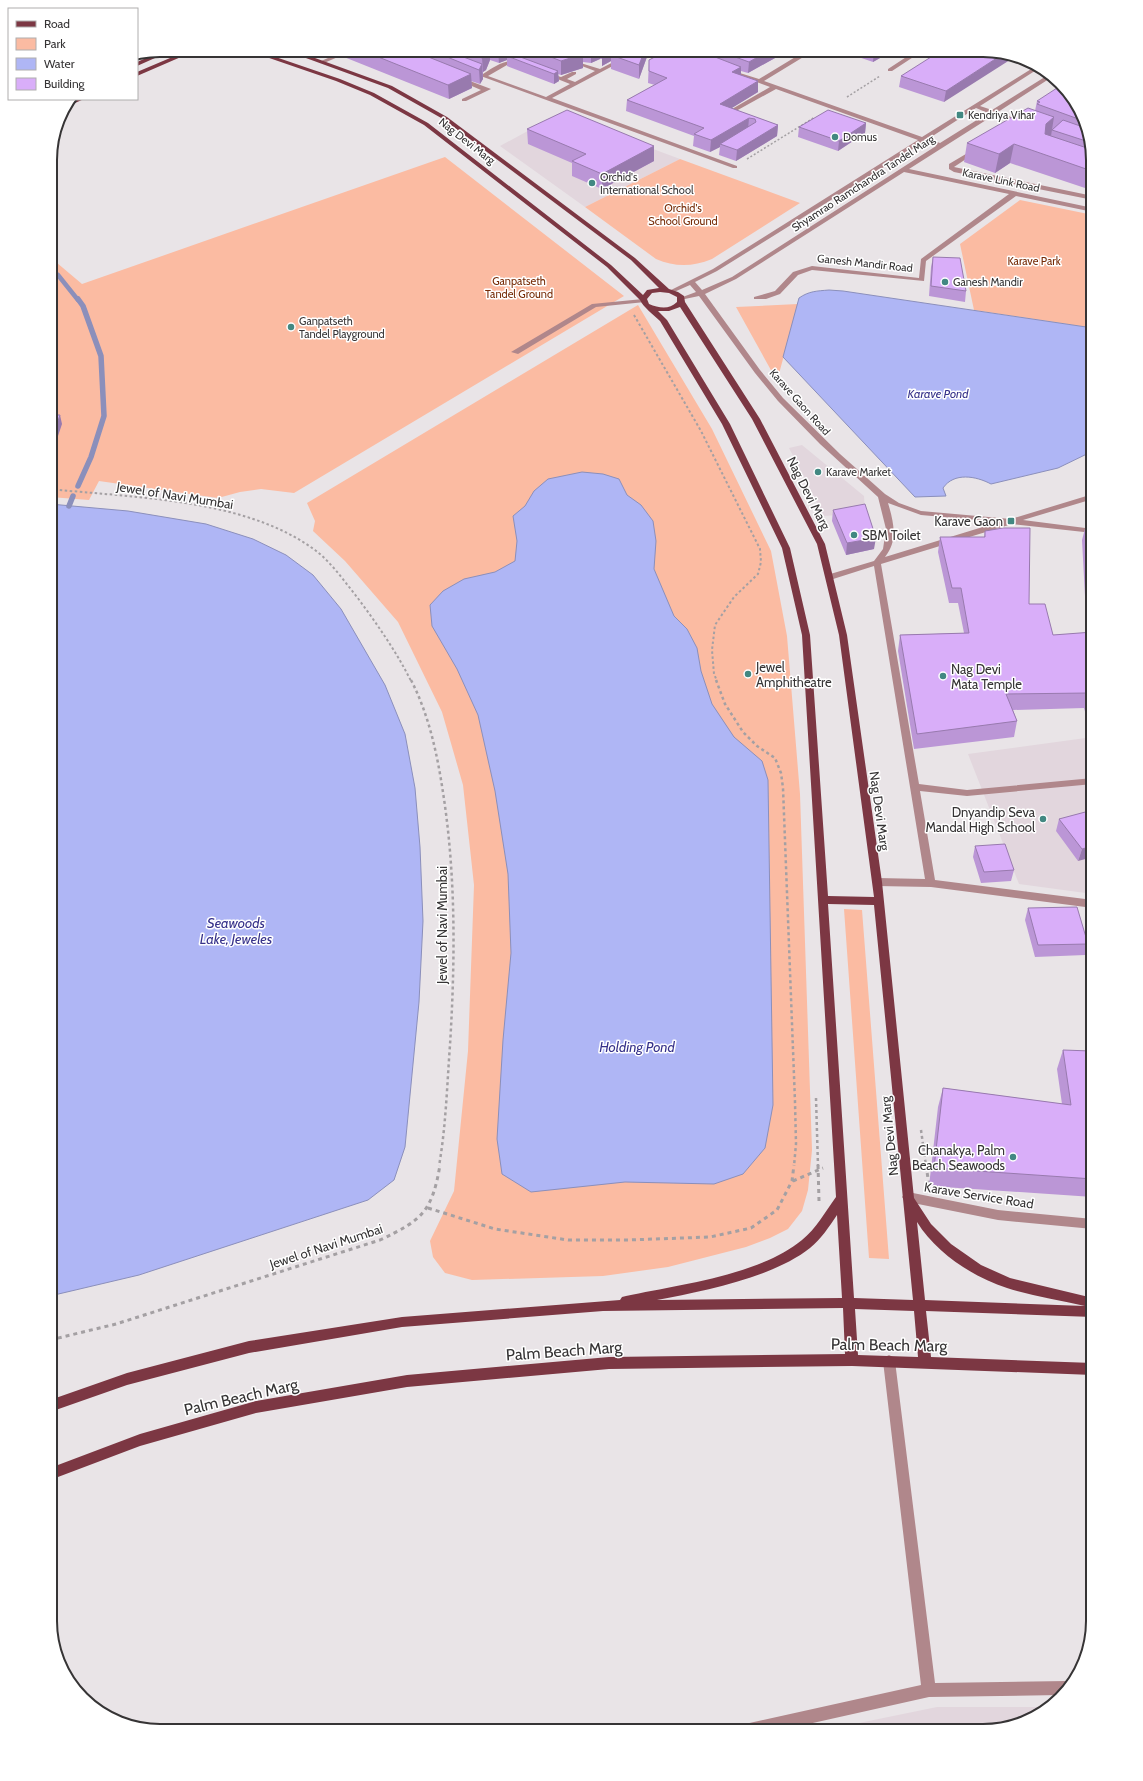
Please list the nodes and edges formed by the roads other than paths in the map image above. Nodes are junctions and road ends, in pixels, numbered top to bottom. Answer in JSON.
{"nodes":[{"id":1,"x":177,"y":57,"type":"edge"},
{"id":2,"x":270,"y":57,"type":"edge"},
{"id":3,"x":307,"y":57,"type":"edge"},
{"id":4,"x":334,"y":57,"type":"edge"},
{"id":5,"x":627,"y":57,"type":"edge"},
{"id":6,"x":800,"y":57,"type":"edge"},
{"id":7,"x":911,"y":57,"type":"edge"},
{"id":8,"x":152,"y":58,"type":"edge"},
{"id":9,"x":322,"y":62,"type":"junction"},
{"id":10,"x":576,"y":62,"type":"edge"},
{"id":11,"x":138,"y":64,"type":"edge"},
{"id":12,"x":597,"y":64,"type":"dead end"},
{"id":13,"x":528,"y":66,"type":"edge"},
{"id":14,"x":462,"y":68,"type":"edge"},
{"id":15,"x":591,"y":68,"type":"junction"},
{"id":16,"x":723,"y":68,"type":"edge"},
{"id":17,"x":890,"y":70,"type":"road end"},
{"id":18,"x":1032,"y":70,"type":"edge"},
{"id":19,"x":541,"y":71,"type":"edge"},
{"id":20,"x":601,"y":71,"type":"junction"},
{"id":21,"x":574,"y":73,"type":"edge"},
{"id":22,"x":138,"y":74,"type":"edge"},
{"id":23,"x":451,"y":76,"type":"edge"},
{"id":24,"x":483,"y":76,"type":"junction"},
{"id":25,"x":561,"y":79,"type":"junction"},
{"id":26,"x":1046,"y":79,"type":"edge"},
{"id":27,"x":759,"y":80,"type":"junction"},
{"id":28,"x":500,"y":82,"type":"junction"},
{"id":29,"x":575,"y":84,"type":"junction"},
{"id":30,"x":776,"y":86,"type":"junction"},
{"id":31,"x":486,"y":90,"type":"junction"},
{"id":32,"x":546,"y":99,"type":"junction"},
{"id":33,"x":464,"y":100,"type":"dead end"},
{"id":34,"x":975,"y":106,"type":"junction"},
{"id":35,"x":734,"y":110,"type":"edge"},
{"id":36,"x":994,"y":113,"type":"junction"},
{"id":37,"x":1016,"y":127,"type":"edge"},
{"id":38,"x":923,"y":139,"type":"junction"},
{"id":39,"x":942,"y":146,"type":"junction"},
{"id":40,"x":984,"y":146,"type":"edge"},
{"id":41,"x":715,"y":154,"type":"dead end"},
{"id":42,"x":708,"y":157,"type":"junction"},
{"id":43,"x":735,"y":167,"type":"road end"},
{"id":44,"x":904,"y":170,"type":"junction"},
{"id":45,"x":1015,"y":193,"type":"junction"},
{"id":46,"x":1086,"y":197,"type":"edge"},
{"id":47,"x":1086,"y":208,"type":"edge"},
{"id":48,"x":691,"y":282,"type":"junction"},
{"id":49,"x":669,"y":291,"type":"junction"},
{"id":50,"x":702,"y":293,"type":"junction"},
{"id":51,"x":756,"y":298,"type":"dead end"},
{"id":52,"x":643,"y":300,"type":"junction"},
{"id":53,"x":681,"y":301,"type":"junction"},
{"id":54,"x":651,"y":308,"type":"junction"},
{"id":55,"x":515,"y":352,"type":"dead end"},
{"id":56,"x":882,"y":496,"type":"junction"},
{"id":57,"x":1086,"y":498,"type":"edge"},
{"id":58,"x":1011,"y":521,"type":"junction"},
{"id":59,"x":1086,"y":531,"type":"edge"},
{"id":60,"x":877,"y":562,"type":"junction"},
{"id":61,"x":830,"y":577,"type":"junction"},
{"id":62,"x":1086,"y":782,"type":"edge"},
{"id":63,"x":915,"y":787,"type":"junction"},
{"id":64,"x":877,"y":882,"type":"junction"},
{"id":65,"x":931,"y":883,"type":"junction"},
{"id":66,"x":823,"y":900,"type":"junction"},
{"id":67,"x":879,"y":901,"type":"junction"},
{"id":68,"x":1086,"y":903,"type":"edge"},
{"id":69,"x":908,"y":1197,"type":"junction"},
{"id":70,"x":842,"y":1198,"type":"junction"},
{"id":71,"x":1086,"y":1223,"type":"edge"},
{"id":72,"x":1086,"y":1301,"type":"edge"},
{"id":73,"x":848,"y":1303,"type":"junction"},
{"id":74,"x":919,"y":1304,"type":"junction"},
{"id":75,"x":603,"y":1306,"type":"junction"},
{"id":76,"x":1086,"y":1312,"type":"edge"},
{"id":77,"x":852,"y":1360,"type":"junction"},
{"id":78,"x":889,"y":1361,"type":"junction"},
{"id":79,"x":925,"y":1362,"type":"junction"},
{"id":80,"x":1086,"y":1369,"type":"edge"},
{"id":81,"x":57,"y":1404,"type":"edge"},
{"id":82,"x":57,"y":1471,"type":"edge"},
{"id":83,"x":1061,"y":1688,"type":"edge"},
{"id":84,"x":930,"y":1690,"type":"junction"},
{"id":85,"x":777,"y":1724,"type":"edge"}],
"edges":[{"from":1,"to":22,"type":"main road"},
{"from":2,"to":52,"type":"main road","name":"Nag Devi Marg"},
{"from":3,"to":9,"type":"main road","name":"Nag Devi Marg"},
{"from":4,"to":9,"type":"street"},
{"from":5,"to":20,"type":"street"},
{"from":6,"to":27,"type":"street"},
{"from":7,"to":17,"type":"street"},
{"from":8,"to":11,"type":"main road"},
{"from":9,"to":49,"type":"main road","name":"Nag Devi Marg"},
{"from":10,"to":15,"type":"street"},
{"from":12,"to":15,"type":"street"},
{"from":13,"to":24,"type":"street"},
{"from":14,"to":24,"type":"street"},
{"from":15,"to":20,"type":"street"},
{"from":16,"to":27,"type":"street"},
{"from":18,"to":34,"type":"street","name":"Shyamrao Ramchandra Tandel Marg"},
{"from":19,"to":25,"type":"street"},
{"from":20,"to":29,"type":"street"},
{"from":21,"to":25,"type":"street"},
{"from":23,"to":31,"type":"street"},
{"from":24,"to":28,"type":"street"},
{"from":25,"to":29,"type":"street"},
{"from":26,"to":36,"type":"street","name":"Shyamrao Ramchandra Tandel Marg"},
{"from":27,"to":30,"type":"street"},
{"from":28,"to":31,"type":"street"},
{"from":28,"to":32,"type":"street"},
{"from":29,"to":32,"type":"street"},
{"from":30,"to":35,"type":"street"},
{"from":30,"to":38,"type":"street"},
{"from":31,"to":33,"type":"street"},
{"from":32,"to":42,"type":"street"},
{"from":34,"to":36,"type":"street"},
{"from":34,"to":38,"type":"street","name":"Shyamrao Ramchandra Tandel Marg"},
{"from":36,"to":37,"type":"street"},
{"from":36,"to":39,"type":"street","name":"Shyamrao Ramchandra Tandel Marg"},
{"from":38,"to":39,"type":"street"},
{"from":38,"to":48,"type":"street","name":"Shyamrao Ramchandra Tandel Marg"},
{"from":39,"to":44,"type":"street","name":"Shyamrao Ramchandra Tandel Marg"},
{"from":40,"to":46,"type":"street"},
{"from":41,"to":42,"type":"street"},
{"from":42,"to":43,"type":"street"},
{"from":44,"to":45,"type":"street","name":"Karave Link Road"},
{"from":44,"to":50,"type":"street","name":"Shyamrao Ramchandra Tandel Marg"},
{"from":45,"to":47,"type":"street","name":"Karave Link Road"},
{"from":45,"to":51,"type":"street","name":"Ganesh Mandir Road"},
{"from":48,"to":49,"type":"street","name":"Shyamrao Ramchandra Tandel Marg"},
{"from":48,"to":50,"type":"street","name":"Karave Gaon Road"},
{"from":49,"to":52,"type":"main road"},
{"from":49,"to":53,"type":"main road","name":"Nag Devi Marg"},
{"from":50,"to":53,"type":"street","name":"Shyamrao Ramchandra Tandel Marg"},
{"from":50,"to":56,"type":"street","name":"Karave Gaon Road"},
{"from":52,"to":54,"type":"main road","name":"Nag Devi Marg"},
{"from":52,"to":55,"type":"street"},
{"from":53,"to":54,"type":"main road"},
{"from":53,"to":61,"type":"main road","name":"Nag Devi Marg"},
{"from":54,"to":66,"type":"main road"},
{"from":56,"to":58,"type":"street","name":"Karave Gaon Road"},
{"from":56,"to":60,"type":"street"},
{"from":57,"to":58,"type":"street"},
{"from":58,"to":59,"type":"street","name":"Karave Gaon Road"},
{"from":58,"to":60,"type":"street"},
{"from":60,"to":61,"type":"street"},
{"from":60,"to":63,"type":"street"},
{"from":61,"to":64,"type":"main road","name":"Nag Devi Marg"},
{"from":62,"to":63,"type":"street"},
{"from":63,"to":65,"type":"street"},
{"from":64,"to":65,"type":"street"},
{"from":64,"to":67,"type":"main road","name":"Nag Devi Marg"},
{"from":65,"to":68,"type":"street"},
{"from":66,"to":67,"type":"main road"},
{"from":66,"to":70,"type":"main road"},
{"from":67,"to":69,"type":"main road","name":"Nag Devi Marg"},
{"from":69,"to":71,"type":"street","name":"Karave Service Road"},
{"from":69,"to":72,"type":"main road"},
{"from":69,"to":74,"type":"main road","name":"Nag Devi Marg"},
{"from":70,"to":73,"type":"main road"},
{"from":70,"to":75,"type":"main road"},
{"from":73,"to":74,"type":"main road"},
{"from":73,"to":75,"type":"main road"},
{"from":73,"to":77,"type":"main road"},
{"from":74,"to":76,"type":"main road"},
{"from":74,"to":79,"type":"main road","name":"Nag Devi Marg"},
{"from":75,"to":81,"type":"main road"},
{"from":77,"to":78,"type":"main road","name":"Palm Beach Marg"},
{"from":77,"to":82,"type":"main road","name":"Palm Beach Marg"},
{"from":78,"to":79,"type":"main road","name":"Palm Beach Marg"},
{"from":78,"to":84,"type":"street"},
{"from":79,"to":80,"type":"main road","name":"Palm Beach Marg"},
{"from":83,"to":84,"type":"street"},
{"from":84,"to":85,"type":"street"}]}
